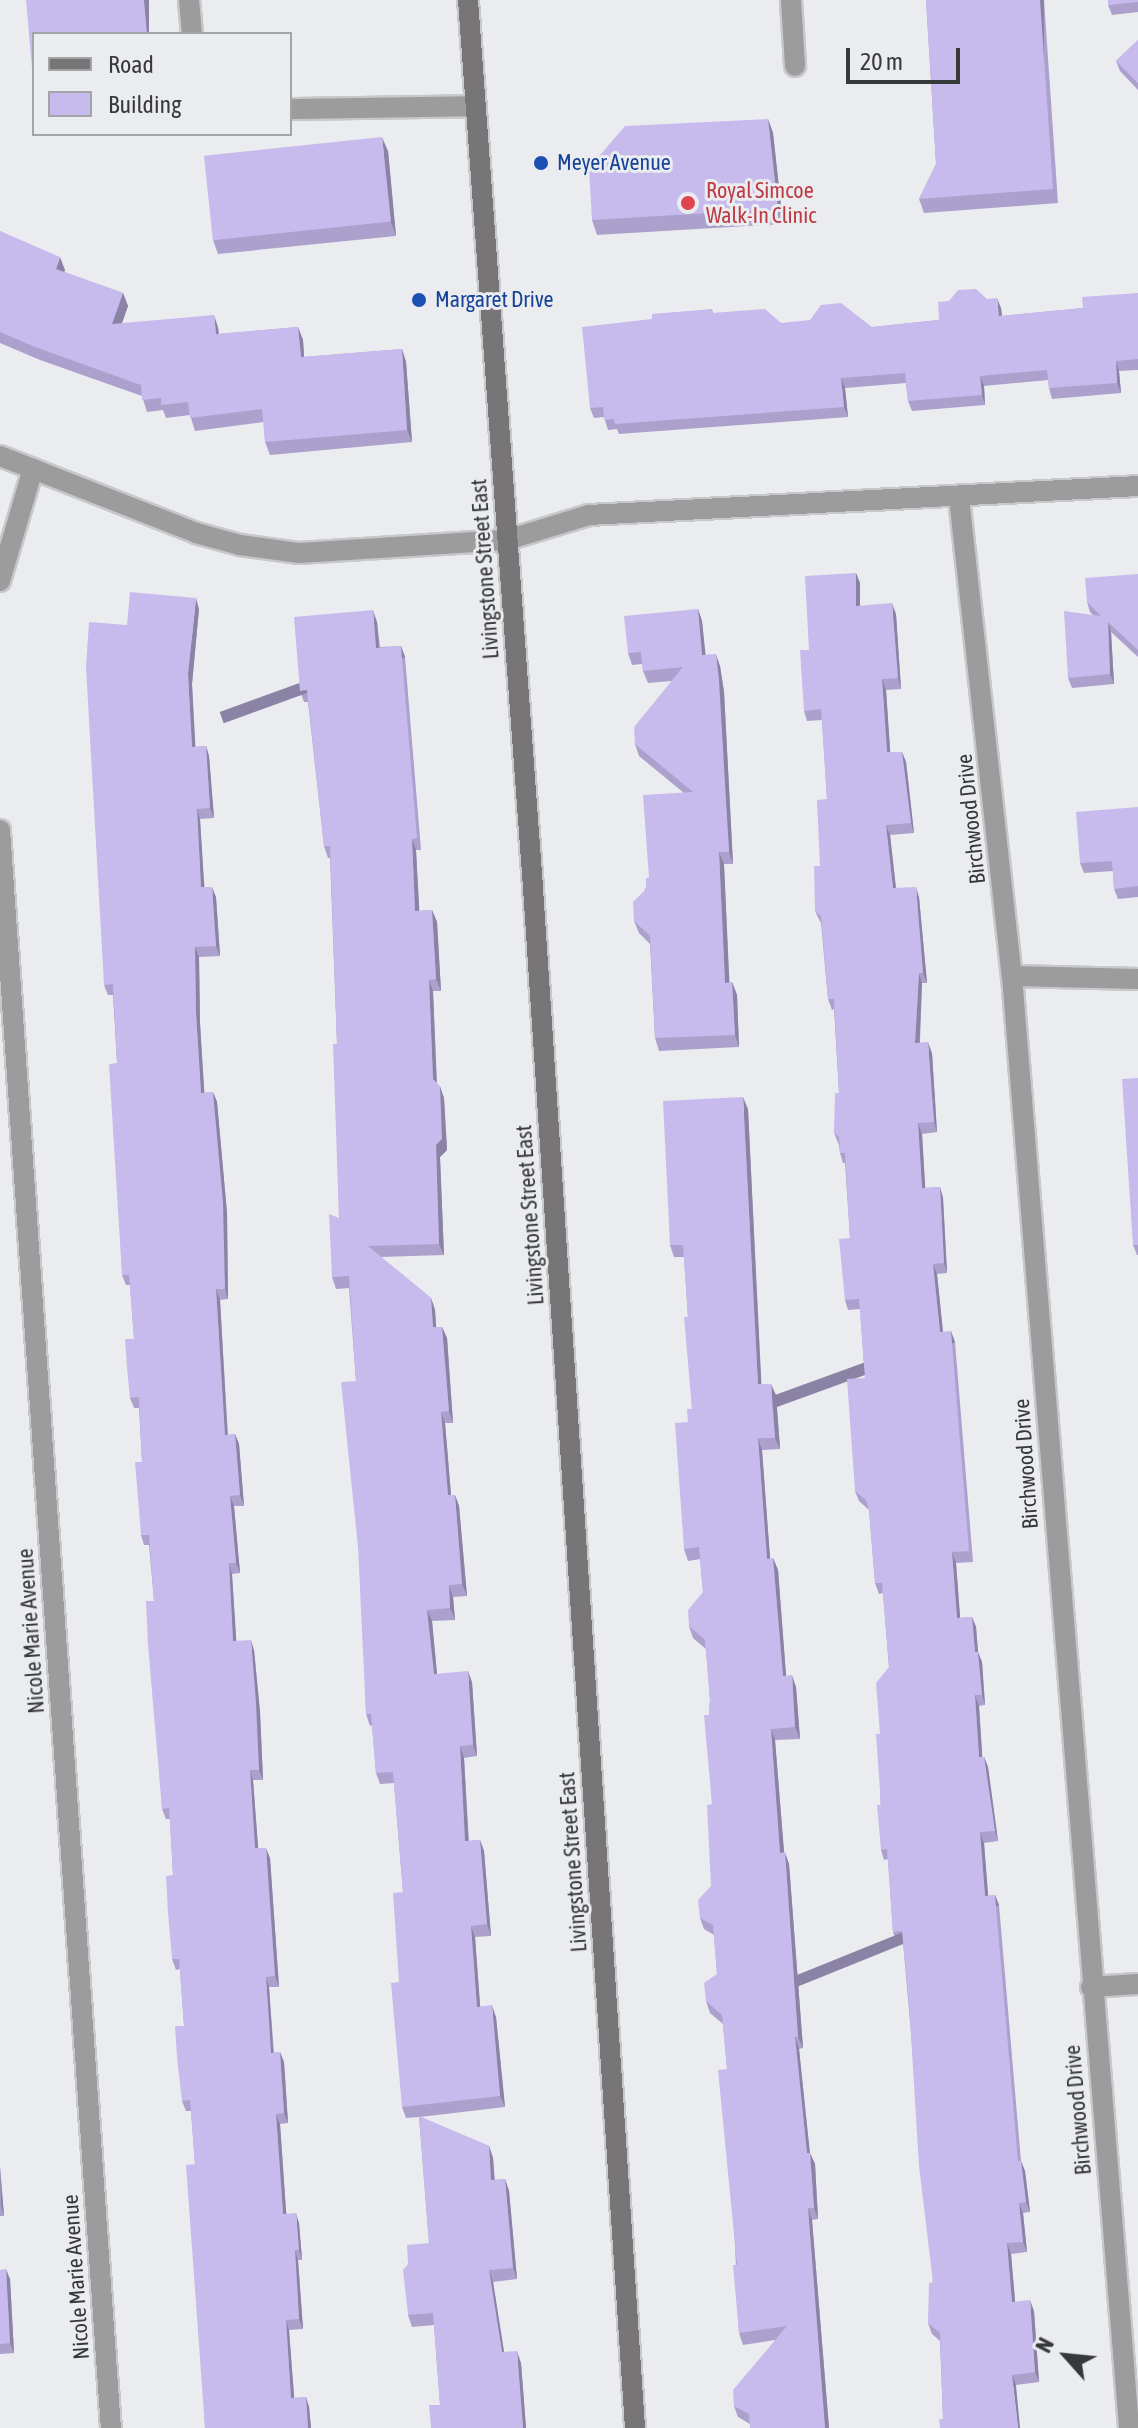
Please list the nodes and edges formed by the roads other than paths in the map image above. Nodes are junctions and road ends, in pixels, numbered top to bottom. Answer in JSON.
{"nodes":[{"id":1,"x":189,"y":0,"type":"edge"},
{"id":2,"x":468,"y":0,"type":"edge"},
{"id":3,"x":791,"y":0,"type":"edge"},
{"id":4,"x":192,"y":32,"type":"edge"},
{"id":5,"x":795,"y":66,"type":"dead end"},
{"id":6,"x":476,"y":106,"type":"junction"},
{"id":7,"x":292,"y":109,"type":"edge"},
{"id":8,"x":0,"y":456,"type":"edge"},
{"id":9,"x":33,"y":469,"type":"junction"},
{"id":10,"x":1138,"y":486,"type":"edge"},
{"id":11,"x":959,"y":498,"type":"junction"},
{"id":12,"x":507,"y":540,"type":"junction"},
{"id":13,"x":0,"y":581,"type":"edge"},
{"id":14,"x":0,"y":830,"type":"edge"},
{"id":15,"x":1012,"y":976,"type":"junction"},
{"id":16,"x":1138,"y":979,"type":"edge"},
{"id":17,"x":1138,"y":1984,"type":"edge"},
{"id":18,"x":1091,"y":1987,"type":"junction"},
{"id":19,"x":111,"y":2428,"type":"edge"},
{"id":20,"x":635,"y":2428,"type":"edge"},
{"id":21,"x":1129,"y":2428,"type":"edge"}],
"edges":[{"from":1,"to":4,"type":"street"},
{"from":2,"to":6,"type":"street","name":"Livingstone Street East"},
{"from":3,"to":5,"type":"street"},
{"from":6,"to":7,"type":"street"},
{"from":6,"to":12,"type":"street","name":"Livingstone Street East"},
{"from":8,"to":9,"type":"street"},
{"from":9,"to":12,"type":"street"},
{"from":9,"to":13,"type":"street"},
{"from":10,"to":11,"type":"street"},
{"from":11,"to":12,"type":"street"},
{"from":11,"to":15,"type":"street","name":"Birchwood Drive"},
{"from":12,"to":20,"type":"street","name":"Livingstone Street East"},
{"from":14,"to":19,"type":"street","name":"Nicole Marie Avenue"},
{"from":15,"to":16,"type":"street"},
{"from":15,"to":18,"type":"street","name":"Birchwood Drive"},
{"from":17,"to":18,"type":"street"},
{"from":18,"to":21,"type":"street","name":"Birchwood Drive"}]}
